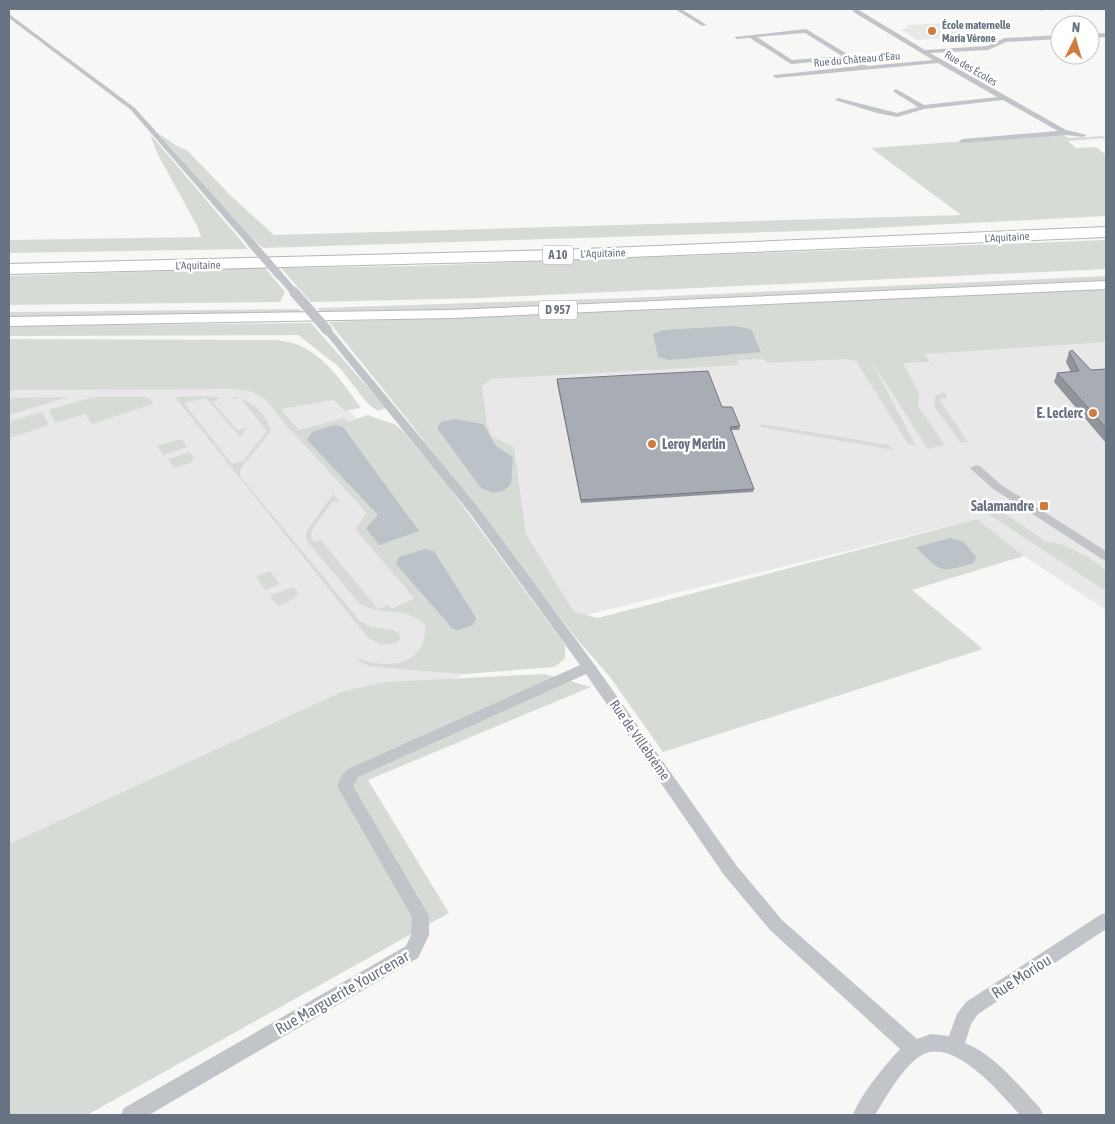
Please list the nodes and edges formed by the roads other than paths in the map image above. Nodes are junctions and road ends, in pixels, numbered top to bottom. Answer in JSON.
{"nodes":[{"id":1,"x":678,"y":9,"type":"edge"},
{"id":2,"x":854,"y":9,"type":"edge"},
{"id":3,"x":9,"y":16,"type":"edge"},
{"id":4,"x":704,"y":25,"type":"dead end"},
{"id":5,"x":751,"y":36,"type":"junction"},
{"id":6,"x":737,"y":37,"type":"dead end"},
{"id":7,"x":1050,"y":38,"type":"edge"},
{"id":8,"x":924,"y":52,"type":"junction"},
{"id":9,"x":849,"y":57,"type":"junction"},
{"id":10,"x":939,"y":62,"type":"junction"},
{"id":11,"x":866,"y":68,"type":"junction"},
{"id":12,"x":776,"y":76,"type":"dead end"},
{"id":13,"x":896,"y":91,"type":"dead end"},
{"id":14,"x":1003,"y":98,"type":"junction"},
{"id":15,"x":838,"y":100,"type":"dead end"},
{"id":16,"x":923,"y":107,"type":"junction"},
{"id":17,"x":1065,"y":133,"type":"junction"},
{"id":18,"x":1083,"y":135,"type":"dead end"},
{"id":19,"x":963,"y":141,"type":"dead end"},
{"id":20,"x":1106,"y":222,"type":"edge"},
{"id":21,"x":1106,"y":232,"type":"edge"},
{"id":22,"x":9,"y":259,"type":"edge"},
{"id":23,"x":9,"y":269,"type":"edge"},
{"id":24,"x":1106,"y":273,"type":"edge"},
{"id":25,"x":1106,"y":285,"type":"edge"},
{"id":26,"x":9,"y":309,"type":"edge"},
{"id":27,"x":9,"y":322,"type":"edge"},
{"id":28,"x":976,"y":468,"type":"dead end"},
{"id":29,"x":1106,"y":556,"type":"edge"},
{"id":30,"x":589,"y":668,"type":"junction"},
{"id":31,"x":1106,"y":920,"type":"edge"},
{"id":32,"x":955,"y":1046,"type":"junction"},
{"id":33,"x":914,"y":1049,"type":"junction"},
{"id":34,"x":131,"y":1115,"type":"edge"},
{"id":35,"x":864,"y":1115,"type":"edge"},
{"id":36,"x":1033,"y":1115,"type":"edge"}],
"edges":[{"from":1,"to":4,"type":"street"},
{"from":2,"to":8,"type":"street","name":"Rue des Écoles"},
{"from":3,"to":30,"type":"street","name":"Rue de Villebrème","bridge":true},
{"from":5,"to":6,"type":"street"},
{"from":5,"to":9,"type":"street"},
{"from":5,"to":9,"type":"street"},
{"from":7,"to":8,"type":"street"},
{"from":8,"to":10,"type":"street","name":"Rue des Écoles"},
{"from":9,"to":11,"type":"street"},
{"from":10,"to":11,"type":"street","name":"Rue du Château d'Eau"},
{"from":10,"to":14,"type":"street","name":"Rue des Écoles"},
{"from":11,"to":12,"type":"street","name":"Rue du Château d'Eau"},
{"from":13,"to":16,"type":"street"},
{"from":14,"to":16,"type":"street"},
{"from":14,"to":17,"type":"street","name":"Rue des Écoles"},
{"from":15,"to":16,"type":"street"},
{"from":17,"to":18,"type":"street","name":"Rue des Écoles"},
{"from":17,"to":19,"type":"street"},
{"from":20,"to":22,"type":"highway","name":"L'Aquitaine","number":"A 10"},
{"from":21,"to":23,"type":"highway","name":"L'Aquitaine","number":"A 10"},
{"from":24,"to":26,"type":"main road","number":"D 957"},
{"from":25,"to":27,"type":"main road","number":"D 957"},
{"from":28,"to":29,"type":"street"},
{"from":30,"to":33,"type":"street","name":"Rue de Villebrème"},
{"from":30,"to":34,"type":"street","name":"Rue Marguerite Yourcenar"},
{"from":31,"to":32,"type":"street","name":"Rue Moriou"},
{"from":32,"to":33,"type":"street"},
{"from":32,"to":36,"type":"street"},
{"from":33,"to":35,"type":"street"}]}
